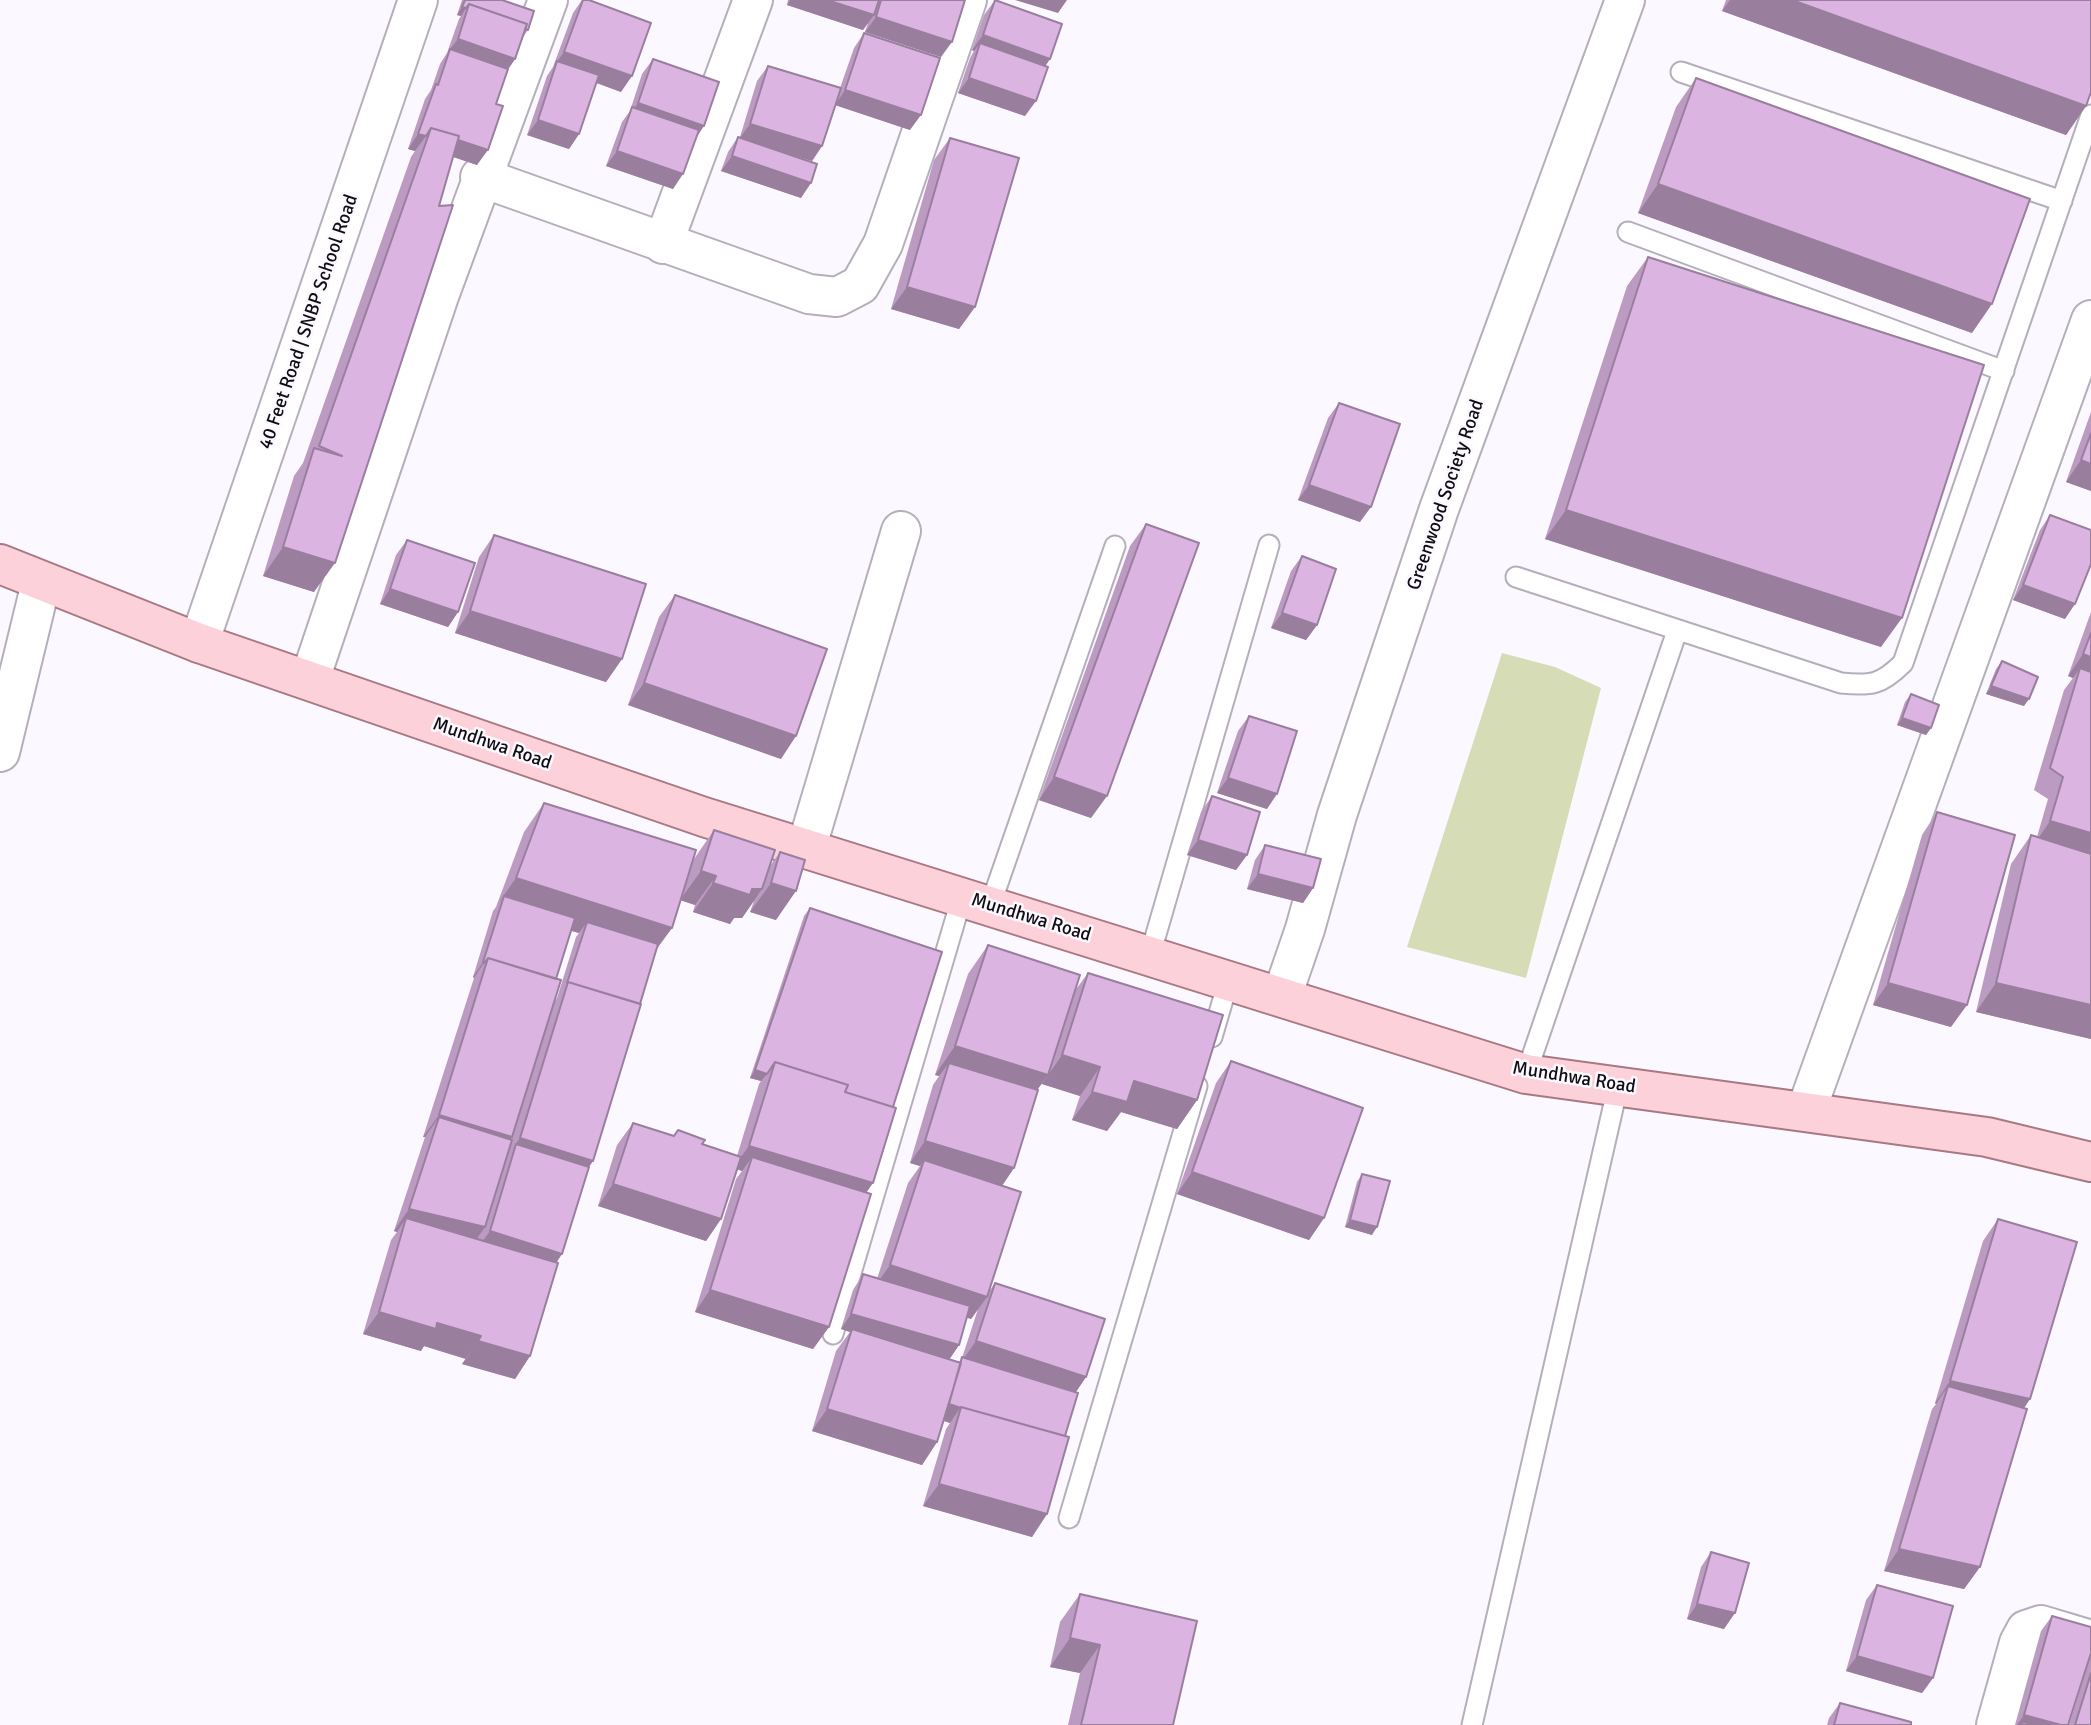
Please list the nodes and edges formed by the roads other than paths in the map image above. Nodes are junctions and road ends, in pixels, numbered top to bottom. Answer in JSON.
{"nodes":[{"id":1,"x":418,"y":0,"type":"edge"},
{"id":2,"x":548,"y":0,"type":"edge"},
{"id":3,"x":753,"y":0,"type":"edge"},
{"id":4,"x":967,"y":0,"type":"edge"},
{"id":5,"x":1625,"y":0,"type":"edge"},
{"id":6,"x":1681,"y":72,"type":"dead end"},
{"id":7,"x":2091,"y":115,"type":"edge"},
{"id":8,"x":480,"y":177,"type":"junction"},
{"id":9,"x":2062,"y":201,"type":"junction"},
{"id":10,"x":1628,"y":232,"type":"dead end"},
{"id":11,"x":663,"y":244,"type":"junction"},
{"id":12,"x":2091,"y":320,"type":"edge"},
{"id":13,"x":2004,"y":371,"type":"junction"},
{"id":14,"x":901,"y":531,"type":"dead end"},
{"id":15,"x":1269,"y":545,"type":"dead end"},
{"id":16,"x":1115,"y":546,"type":"dead end"},
{"id":17,"x":0,"y":564,"type":"edge"},
{"id":18,"x":1516,"y":577,"type":"dead end"},
{"id":19,"x":41,"y":583,"type":"junction"},
{"id":20,"x":1678,"y":631,"type":"junction"},
{"id":21,"x":199,"y":643,"type":"junction"},
{"id":22,"x":310,"y":679,"type":"junction"},
{"id":23,"x":0,"y":752,"type":"edge"},
{"id":24,"x":806,"y":849,"type":"junction"},
{"id":25,"x":976,"y":901,"type":"junction"},
{"id":26,"x":1150,"y":955,"type":"junction"},
{"id":27,"x":1229,"y":979,"type":"junction"},
{"id":28,"x":1282,"y":996,"type":"junction"},
{"id":29,"x":1526,"y":1074,"type":"junction"},
{"id":30,"x":1618,"y":1086,"type":"junction"},
{"id":31,"x":1806,"y":1111,"type":"junction"},
{"id":32,"x":2091,"y":1162,"type":"edge"},
{"id":33,"x":833,"y":1334,"type":"edge"},
{"id":34,"x":1069,"y":1518,"type":"dead end"},
{"id":35,"x":2091,"y":1640,"type":"edge"},
{"id":36,"x":1472,"y":1725,"type":"edge"},
{"id":37,"x":1996,"y":1725,"type":"edge"}],
"edges":[{"from":1,"to":21,"type":"street","name":"40 Feet Road | SNBP School Road"},
{"from":2,"to":8,"type":"street"},
{"from":3,"to":11,"type":"street"},
{"from":4,"to":11,"type":"street"},
{"from":5,"to":28,"type":"street","name":"Greenwood Society Road"},
{"from":6,"to":9,"type":"lane"},
{"from":7,"to":9,"type":"lane"},
{"from":8,"to":11,"type":"street"},
{"from":8,"to":22,"type":"street"},
{"from":9,"to":13,"type":"lane"},
{"from":10,"to":13,"type":"lane"},
{"from":12,"to":31,"type":"street"},
{"from":13,"to":20,"type":"lane"},
{"from":14,"to":24,"type":"street"},
{"from":15,"to":26,"type":"lane"},
{"from":16,"to":25,"type":"lane"},
{"from":17,"to":19,"type":"main road","name":"Mundhwa Road"},
{"from":18,"to":20,"type":"lane"},
{"from":19,"to":21,"type":"main road","name":"Mundhwa Road"},
{"from":19,"to":23,"type":"street"},
{"from":20,"to":29,"type":"lane"},
{"from":21,"to":22,"type":"main road","name":"Mundhwa Road"},
{"from":22,"to":24,"type":"main road","name":"Mundhwa Road"},
{"from":24,"to":25,"type":"main road","name":"Mundhwa Road"},
{"from":25,"to":26,"type":"main road","name":"Mundhwa Road"},
{"from":25,"to":33,"type":"lane"},
{"from":26,"to":27,"type":"main road","name":"Mundhwa Road"},
{"from":27,"to":28,"type":"main road","name":"Mundhwa Road"},
{"from":27,"to":34,"type":"lane"},
{"from":28,"to":29,"type":"main road","name":"Mundhwa Road"},
{"from":29,"to":30,"type":"main road","name":"Mundhwa Road"},
{"from":30,"to":31,"type":"main road","name":"Mundhwa Road"},
{"from":30,"to":36,"type":"lane"},
{"from":31,"to":32,"type":"main road","name":"Mundhwa Road"},
{"from":35,"to":37,"type":"street"}]}
